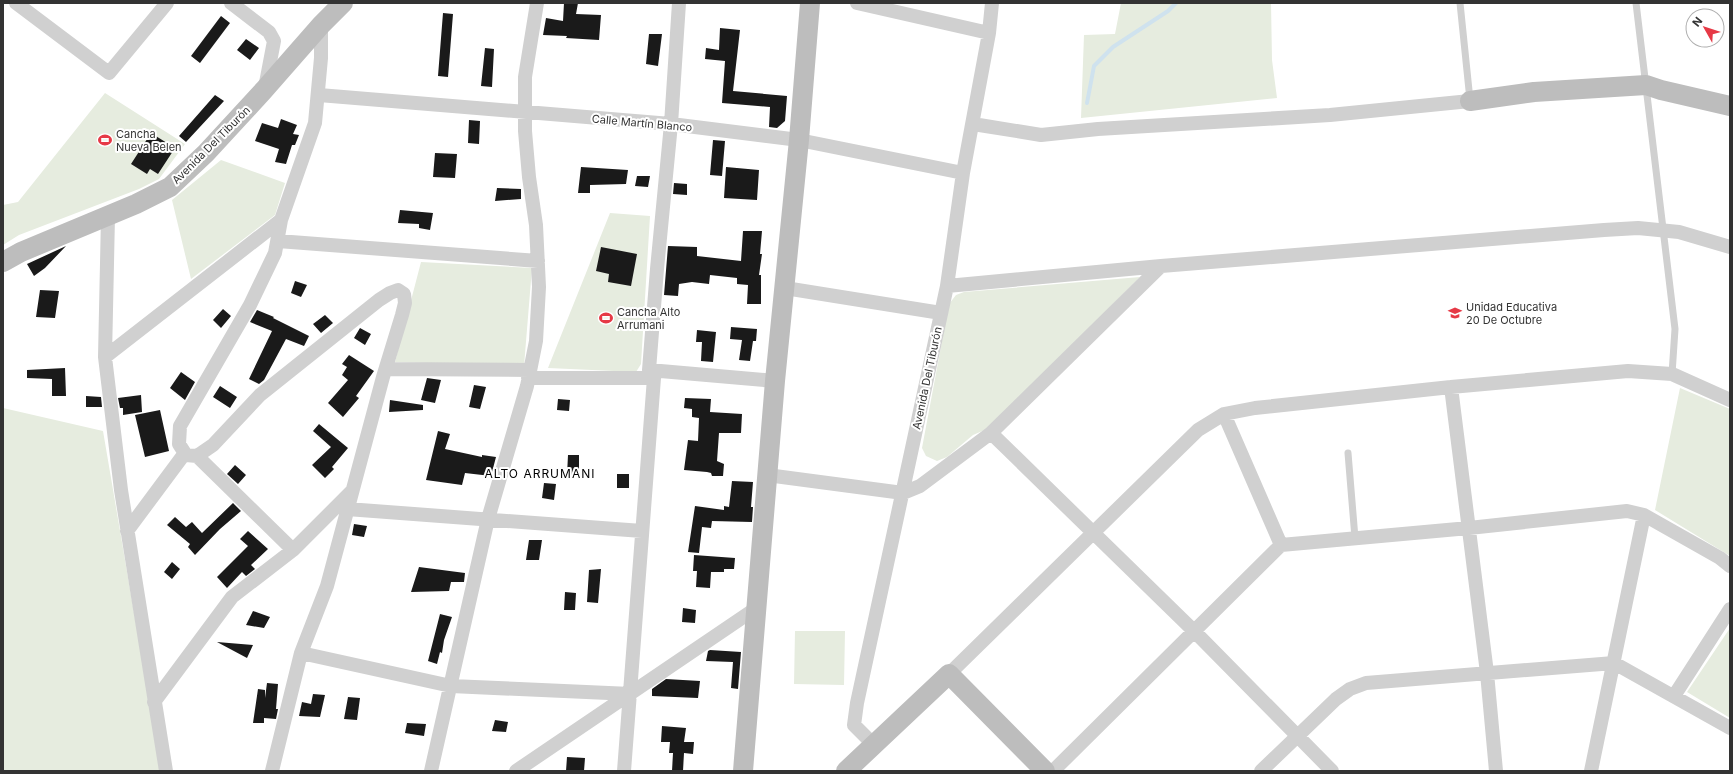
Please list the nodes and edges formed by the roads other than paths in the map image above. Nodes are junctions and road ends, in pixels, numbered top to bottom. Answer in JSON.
{"nodes":[{"id":1,"x":16,"y":3,"type":"edge"},
{"id":2,"x":167,"y":3,"type":"edge"},
{"id":3,"x":231,"y":3,"type":"edge"},
{"id":4,"x":343,"y":3,"type":"edge"},
{"id":5,"x":537,"y":3,"type":"edge"},
{"id":6,"x":679,"y":3,"type":"edge"},
{"id":7,"x":810,"y":3,"type":"edge"},
{"id":8,"x":856,"y":3,"type":"edge"},
{"id":9,"x":992,"y":3,"type":"edge"},
{"id":10,"x":1460,"y":3,"type":"edge"},
{"id":11,"x":1636,"y":3,"type":"edge"},
{"id":12,"x":321,"y":25,"type":"junction"},
{"id":13,"x":989,"y":33,"type":"junction"},
{"id":14,"x":1646,"y":85,"type":"junction"},
{"id":15,"x":264,"y":90,"type":"junction"},
{"id":16,"x":319,"y":95,"type":"junction"},
{"id":17,"x":1470,"y":101,"type":"junction"},
{"id":18,"x":1730,"y":106,"type":"edge"},
{"id":19,"x":525,"y":113,"type":"junction"},
{"id":20,"x":671,"y":124,"type":"junction"},
{"id":21,"x":972,"y":124,"type":"junction"},
{"id":22,"x":799,"y":140,"type":"junction"},
{"id":23,"x":963,"y":173,"type":"junction"},
{"id":24,"x":108,"y":216,"type":"junction"},
{"id":25,"x":281,"y":220,"type":"junction"},
{"id":26,"x":1664,"y":230,"type":"junction"},
{"id":27,"x":278,"y":241,"type":"junction"},
{"id":28,"x":1730,"y":247,"type":"edge"},
{"id":29,"x":538,"y":261,"type":"junction"},
{"id":30,"x":3,"y":262,"type":"edge"},
{"id":31,"x":1160,"y":266,"type":"junction"},
{"id":32,"x":947,"y":286,"type":"junction"},
{"id":33,"x":785,"y":288,"type":"junction"},
{"id":34,"x":941,"y":313,"type":"junction"},
{"id":35,"x":105,"y":358,"type":"junction"},
{"id":36,"x":386,"y":369,"type":"junction"},
{"id":37,"x":529,"y":374,"type":"junction"},
{"id":38,"x":652,"y":374,"type":"junction"},
{"id":39,"x":1672,"y":374,"type":"junction"},
{"id":40,"x":775,"y":381,"type":"junction"},
{"id":41,"x":1451,"y":387,"type":"junction"},
{"id":42,"x":1730,"y":400,"type":"edge"},
{"id":43,"x":1224,"y":414,"type":"junction"},
{"id":44,"x":992,"y":433,"type":"junction"},
{"id":45,"x":1348,"y":453,"type":"dead end"},
{"id":46,"x":191,"y":455,"type":"junction"},
{"id":47,"x":767,"y":475,"type":"junction"},
{"id":48,"x":352,"y":491,"type":"junction"},
{"id":49,"x":903,"y":493,"type":"junction"},
{"id":50,"x":347,"y":509,"type":"junction"},
{"id":51,"x":1644,"y":515,"type":"junction"},
{"id":52,"x":488,"y":519,"type":"junction"},
{"id":53,"x":1469,"y":528,"type":"junction"},
{"id":54,"x":127,"y":531,"type":"junction"},
{"id":55,"x":642,"y":531,"type":"junction"},
{"id":56,"x":1094,"y":533,"type":"junction"},
{"id":57,"x":1355,"y":538,"type":"junction"},
{"id":58,"x":1281,"y":545,"type":"junction"},
{"id":59,"x":293,"y":550,"type":"junction"},
{"id":60,"x":1730,"y":566,"type":"edge"},
{"id":61,"x":755,"y":609,"type":"junction"},
{"id":62,"x":1730,"y":609,"type":"edge"},
{"id":63,"x":1195,"y":632,"type":"junction"},
{"id":64,"x":301,"y":653,"type":"junction"},
{"id":65,"x":1614,"y":662,"type":"junction"},
{"id":66,"x":1488,"y":673,"type":"junction"},
{"id":67,"x":949,"y":674,"type":"junction"},
{"id":68,"x":451,"y":686,"type":"junction"},
{"id":69,"x":631,"y":694,"type":"junction"},
{"id":70,"x":1674,"y":696,"type":"junction"},
{"id":71,"x":154,"y":702,"type":"junction"},
{"id":72,"x":1730,"y":728,"type":"edge"},
{"id":73,"x":1297,"y":736,"type":"junction"},
{"id":74,"x":872,"y":744,"type":"junction"},
{"id":75,"x":166,"y":771,"type":"edge"},
{"id":76,"x":272,"y":771,"type":"edge"},
{"id":77,"x":431,"y":771,"type":"edge"},
{"id":78,"x":516,"y":771,"type":"edge"},
{"id":79,"x":624,"y":771,"type":"edge"},
{"id":80,"x":743,"y":771,"type":"edge"},
{"id":81,"x":846,"y":771,"type":"edge"},
{"id":82,"x":1045,"y":771,"type":"edge"},
{"id":83,"x":1053,"y":771,"type":"edge"},
{"id":84,"x":1261,"y":771,"type":"edge"},
{"id":85,"x":1332,"y":771,"type":"edge"},
{"id":86,"x":1496,"y":771,"type":"edge"},
{"id":87,"x":1591,"y":771,"type":"edge"}],
"edges":[{"from":1,"to":2,"type":"street"},
{"from":3,"to":15,"type":"street"},
{"from":4,"to":12,"type":"street","name":"Avenida Del Tiburón"},
{"from":5,"to":19,"type":"street"},
{"from":6,"to":20,"type":"street"},
{"from":7,"to":22,"type":"street"},
{"from":8,"to":13,"type":"street"},
{"from":9,"to":13,"type":"street","name":"Avenida Del Tiburón"},
{"from":10,"to":17,"type":"lane"},
{"from":11,"to":14,"type":"lane"},
{"from":12,"to":15,"type":"street","name":"Avenida Del Tiburón"},
{"from":12,"to":16,"type":"street"},
{"from":13,"to":21,"type":"street","name":"Avenida Del Tiburón"},
{"from":14,"to":17,"type":"street"},
{"from":14,"to":18,"type":"street"},
{"from":14,"to":26,"type":"lane"},
{"from":15,"to":24,"type":"street","name":"Avenida Del Tiburón"},
{"from":16,"to":19,"type":"street","name":"Calle Martín Blanco"},
{"from":16,"to":25,"type":"street"},
{"from":17,"to":21,"type":"street"},
{"from":19,"to":20,"type":"street","name":"Calle Martín Blanco"},
{"from":19,"to":29,"type":"street"},
{"from":20,"to":22,"type":"street","name":"Calle Martín Blanco"},
{"from":20,"to":38,"type":"street"},
{"from":21,"to":23,"type":"street","name":"Avenida Del Tiburón"},
{"from":22,"to":23,"type":"street","name":"Calle Martín Blanco"},
{"from":22,"to":33,"type":"street"},
{"from":23,"to":32,"type":"street","name":"Avenida Del Tiburón"},
{"from":24,"to":30,"type":"street","name":"Avenida Del Tiburón"},
{"from":24,"to":35,"type":"street"},
{"from":25,"to":27,"type":"street"},
{"from":25,"to":35,"type":"street"},
{"from":26,"to":28,"type":"street"},
{"from":26,"to":31,"type":"street"},
{"from":26,"to":39,"type":"lane"},
{"from":27,"to":29,"type":"street"},
{"from":27,"to":46,"type":"street"},
{"from":29,"to":37,"type":"street"},
{"from":31,"to":32,"type":"street"},
{"from":31,"to":44,"type":"street"},
{"from":32,"to":34,"type":"street","name":"Avenida Del Tiburón"},
{"from":33,"to":34,"type":"street"},
{"from":33,"to":40,"type":"street"},
{"from":34,"to":49,"type":"street","name":"Avenida Del Tiburón"},
{"from":35,"to":54,"type":"street"},
{"from":36,"to":37,"type":"street"},
{"from":36,"to":46,"type":"street"},
{"from":36,"to":48,"type":"street"},
{"from":37,"to":38,"type":"street"},
{"from":37,"to":52,"type":"street"},
{"from":38,"to":40,"type":"street"},
{"from":38,"to":55,"type":"street"},
{"from":39,"to":41,"type":"street"},
{"from":39,"to":42,"type":"street"},
{"from":40,"to":47,"type":"street"},
{"from":41,"to":43,"type":"street"},
{"from":41,"to":53,"type":"street"},
{"from":43,"to":56,"type":"street"},
{"from":43,"to":58,"type":"street"},
{"from":44,"to":49,"type":"street"},
{"from":44,"to":56,"type":"street"},
{"from":45,"to":57,"type":"lane"},
{"from":46,"to":54,"type":"street"},
{"from":46,"to":59,"type":"street"},
{"from":47,"to":49,"type":"street"},
{"from":47,"to":61,"type":"street"},
{"from":48,"to":50,"type":"street"},
{"from":48,"to":59,"type":"street"},
{"from":49,"to":74,"type":"street","name":"Avenida Del Tiburón"},
{"from":50,"to":52,"type":"street"},
{"from":50,"to":64,"type":"street"},
{"from":51,"to":53,"type":"street"},
{"from":51,"to":60,"type":"street"},
{"from":51,"to":65,"type":"street"},
{"from":52,"to":55,"type":"street"},
{"from":52,"to":68,"type":"street"},
{"from":53,"to":57,"type":"street"},
{"from":53,"to":66,"type":"street"},
{"from":54,"to":71,"type":"street"},
{"from":55,"to":69,"type":"street"},
{"from":56,"to":63,"type":"street"},
{"from":56,"to":67,"type":"street"},
{"from":57,"to":58,"type":"street"},
{"from":58,"to":63,"type":"street"},
{"from":59,"to":71,"type":"street"},
{"from":61,"to":69,"type":"street"},
{"from":61,"to":80,"type":"street"},
{"from":62,"to":70,"type":"street"},
{"from":63,"to":73,"type":"street"},
{"from":63,"to":83,"type":"street"},
{"from":64,"to":68,"type":"street"},
{"from":64,"to":76,"type":"street"},
{"from":65,"to":66,"type":"street"},
{"from":65,"to":70,"type":"street"},
{"from":65,"to":87,"type":"street"},
{"from":66,"to":73,"type":"street"},
{"from":66,"to":86,"type":"street"},
{"from":67,"to":74,"type":"street"},
{"from":67,"to":82,"type":"street"},
{"from":68,"to":69,"type":"street"},
{"from":68,"to":77,"type":"street"},
{"from":69,"to":78,"type":"street"},
{"from":69,"to":79,"type":"street"},
{"from":70,"to":72,"type":"street"},
{"from":71,"to":75,"type":"street"},
{"from":73,"to":84,"type":"street"},
{"from":73,"to":85,"type":"street"},
{"from":74,"to":81,"type":"street"}]}
